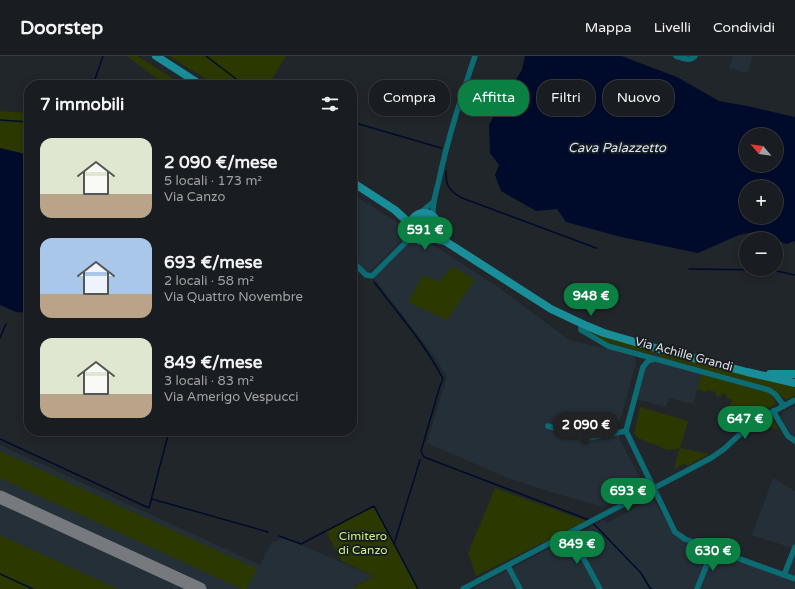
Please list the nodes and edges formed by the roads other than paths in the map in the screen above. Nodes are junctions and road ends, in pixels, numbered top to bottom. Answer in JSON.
{"nodes":[{"id":1,"x":156,"y":56,"type":"edge"},
{"id":2,"x":475,"y":56,"type":"edge"},
{"id":3,"x":676,"y":56,"type":"edge"},
{"id":4,"x":695,"y":56,"type":"edge"},
{"id":5,"x":193,"y":80,"type":"edge"},
{"id":6,"x":357,"y":185,"type":"edge"},
{"id":7,"x":433,"y":202,"type":"junction"},
{"id":8,"x":395,"y":210,"type":"junction"},
{"id":9,"x":417,"y":215,"type":"junction"},
{"id":10,"x":433,"y":216,"type":"junction"},
{"id":11,"x":412,"y":231,"type":"junction"},
{"id":12,"x":435,"y":235,"type":"junction"},
{"id":13,"x":357,"y":266,"type":"edge"},
{"id":14,"x":580,"y":323,"type":"junction"},
{"id":15,"x":659,"y":349,"type":"junction"},
{"id":16,"x":639,"y":355,"type":"junction"},
{"id":17,"x":655,"y":359,"type":"junction"},
{"id":18,"x":643,"y":367,"type":"junction"},
{"id":19,"x":747,"y":372,"type":"junction"},
{"id":20,"x":795,"y":374,"type":"edge"},
{"id":21,"x":795,"y":383,"type":"edge"},
{"id":22,"x":795,"y":400,"type":"edge"},
{"id":23,"x":784,"y":406,"type":"junction"},
{"id":24,"x":774,"y":411,"type":"junction"},
{"id":25,"x":548,"y":426,"type":"dead end"},
{"id":26,"x":626,"y":431,"type":"junction"},
{"id":27,"x":795,"y":441,"type":"edge"},
{"id":28,"x":653,"y":489,"type":"junction"},
{"id":29,"x":570,"y":533,"type":"junction"},
{"id":30,"x":795,"y":547,"type":"edge"},
{"id":31,"x":713,"y":549,"type":"junction"},
{"id":32,"x":508,"y":566,"type":"junction"},
{"id":33,"x":784,"y":575,"type":"junction"},
{"id":34,"x":795,"y":579,"type":"edge"},
{"id":35,"x":463,"y":589,"type":"edge"},
{"id":36,"x":520,"y":589,"type":"edge"},
{"id":37,"x":600,"y":589,"type":"edge"},
{"id":38,"x":697,"y":589,"type":"edge"}],
"edges":[{"from":1,"to":5,"type":"main road"},
{"from":2,"to":7,"type":"street"},
{"from":3,"to":4,"type":"street"},
{"from":6,"to":8,"type":"main road"},
{"from":7,"to":9,"type":"street"},
{"from":7,"to":10,"type":"street"},
{"from":8,"to":9,"type":"main road"},
{"from":8,"to":11,"type":"main road"},
{"from":9,"to":10,"type":"main road"},
{"from":9,"to":11,"type":"main road"},
{"from":10,"to":12,"type":"main road"},
{"from":11,"to":12,"type":"main road","name":"Via Achille Grandi"},
{"from":11,"to":13,"type":"street"},
{"from":12,"to":14,"type":"main road","name":"Via Achille Grandi"},
{"from":14,"to":15,"type":"main road","name":"Via Achille Grandi"},
{"from":14,"to":16,"type":"street","name":"Via Achille Grandi"},
{"from":15,"to":17,"type":"street"},
{"from":15,"to":19,"type":"main road","name":"Via Achille Grandi"},
{"from":16,"to":17,"type":"street","name":"Via Achille Grandi"},
{"from":16,"to":18,"type":"street"},
{"from":17,"to":18,"type":"street"},
{"from":17,"to":23,"type":"street","name":"Via Achille Grandi"},
{"from":18,"to":26,"type":"street"},
{"from":19,"to":20,"type":"main road","name":"Via Achille Grandi"},
{"from":19,"to":21,"type":"main road","name":"Via Achille Grandi"},
{"from":22,"to":23,"type":"street"},
{"from":23,"to":24,"type":"street"},
{"from":24,"to":27,"type":"street"},
{"from":24,"to":28,"type":"street"},
{"from":25,"to":26,"type":"street"},
{"from":26,"to":28,"type":"street"},
{"from":28,"to":29,"type":"street"},
{"from":28,"to":31,"type":"street"},
{"from":29,"to":32,"type":"street"},
{"from":29,"to":37,"type":"street"},
{"from":30,"to":33,"type":"street"},
{"from":31,"to":33,"type":"street"},
{"from":31,"to":38,"type":"street"},
{"from":32,"to":35,"type":"street"},
{"from":32,"to":36,"type":"street"},
{"from":33,"to":34,"type":"street"}]}
